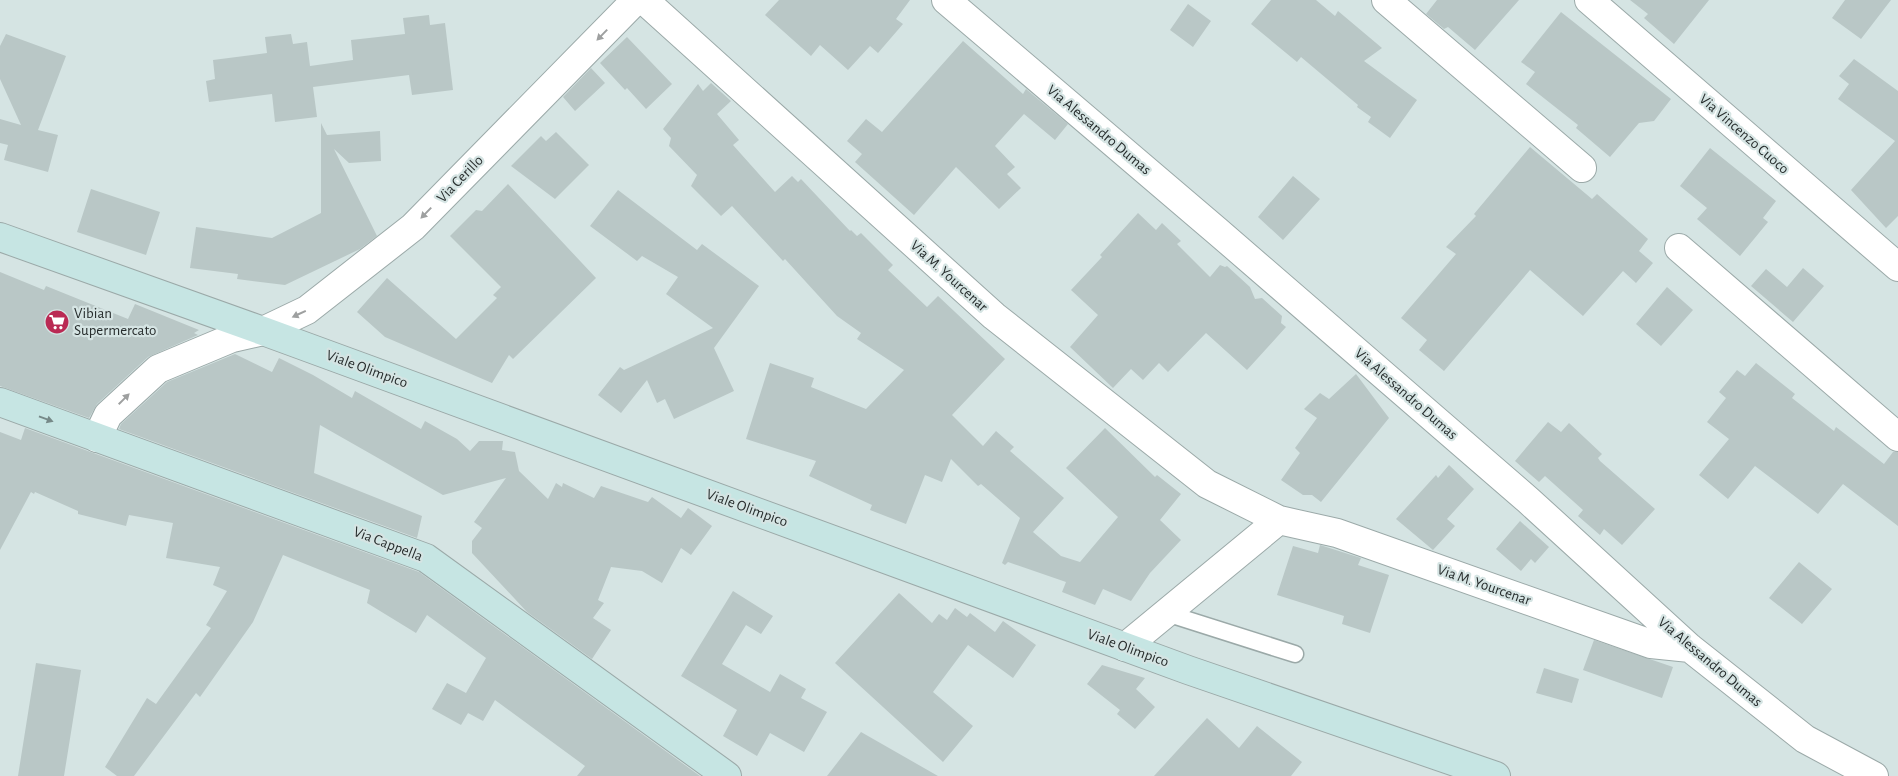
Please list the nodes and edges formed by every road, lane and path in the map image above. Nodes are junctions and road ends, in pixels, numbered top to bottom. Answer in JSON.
{"nodes":[{"id":1,"x":636,"y":0,"type":"edge"},
{"id":2,"x":644,"y":0,"type":"edge"},
{"id":3,"x":946,"y":0,"type":"edge"},
{"id":4,"x":1589,"y":0,"type":"edge"},
{"id":5,"x":1404,"y":5,"type":"edge"},
{"id":6,"x":1582,"y":168,"type":"dead end"},
{"id":7,"x":0,"y":237,"type":"edge"},
{"id":8,"x":1679,"y":248,"type":"dead end"},
{"id":9,"x":1898,"y":267,"type":"edge"},
{"id":10,"x":263,"y":331,"type":"junction"},
{"id":11,"x":0,"y":402,"type":"edge"},
{"id":12,"x":1898,"y":437,"type":"edge"},
{"id":13,"x":97,"y":438,"type":"junction"},
{"id":14,"x":1279,"y":520,"type":"junction"},
{"id":15,"x":1166,"y":613,"type":"junction"},
{"id":16,"x":1125,"y":647,"type":"junction"},
{"id":17,"x":1690,"y":648,"type":"junction"},
{"id":18,"x":1295,"y":654,"type":"dead end"},
{"id":19,"x":727,"y":776,"type":"edge"},
{"id":20,"x":1496,"y":776,"type":"edge"},
{"id":21,"x":1874,"y":776,"type":"edge"}],
"edges":[{"from":1,"to":10,"type":"street","name":"Via Cerillo","one_way":true},
{"from":2,"to":14,"type":"street","name":"Via M. Yourcenar"},
{"from":3,"to":17,"type":"street","name":"Via Alessandro Dumas"},
{"from":4,"to":9,"type":"street","name":"Via Vincenzo Cuoco"},
{"from":5,"to":6,"type":"street"},
{"from":7,"to":10,"type":"street","name":"Viale Olimpico"},
{"from":8,"to":12,"type":"street"},
{"from":13,"to":10,"type":"street","name":"Via Cerillo","one_way":true},
{"from":10,"to":16,"type":"street","name":"Viale Olimpico"},
{"from":11,"to":13,"type":"street","name":"Via Cappella","one_way":true},
{"from":13,"to":19,"type":"street","name":"Via Cappella"},
{"from":14,"to":15,"type":"street"},
{"from":14,"to":17,"type":"street","name":"Via M. Yourcenar"},
{"from":15,"to":16,"type":"street"},
{"from":15,"to":18,"type":"lane"},
{"from":16,"to":20,"type":"street","name":"Viale Olimpico"},
{"from":17,"to":21,"type":"street","name":"Via Alessandro Dumas"}]}
